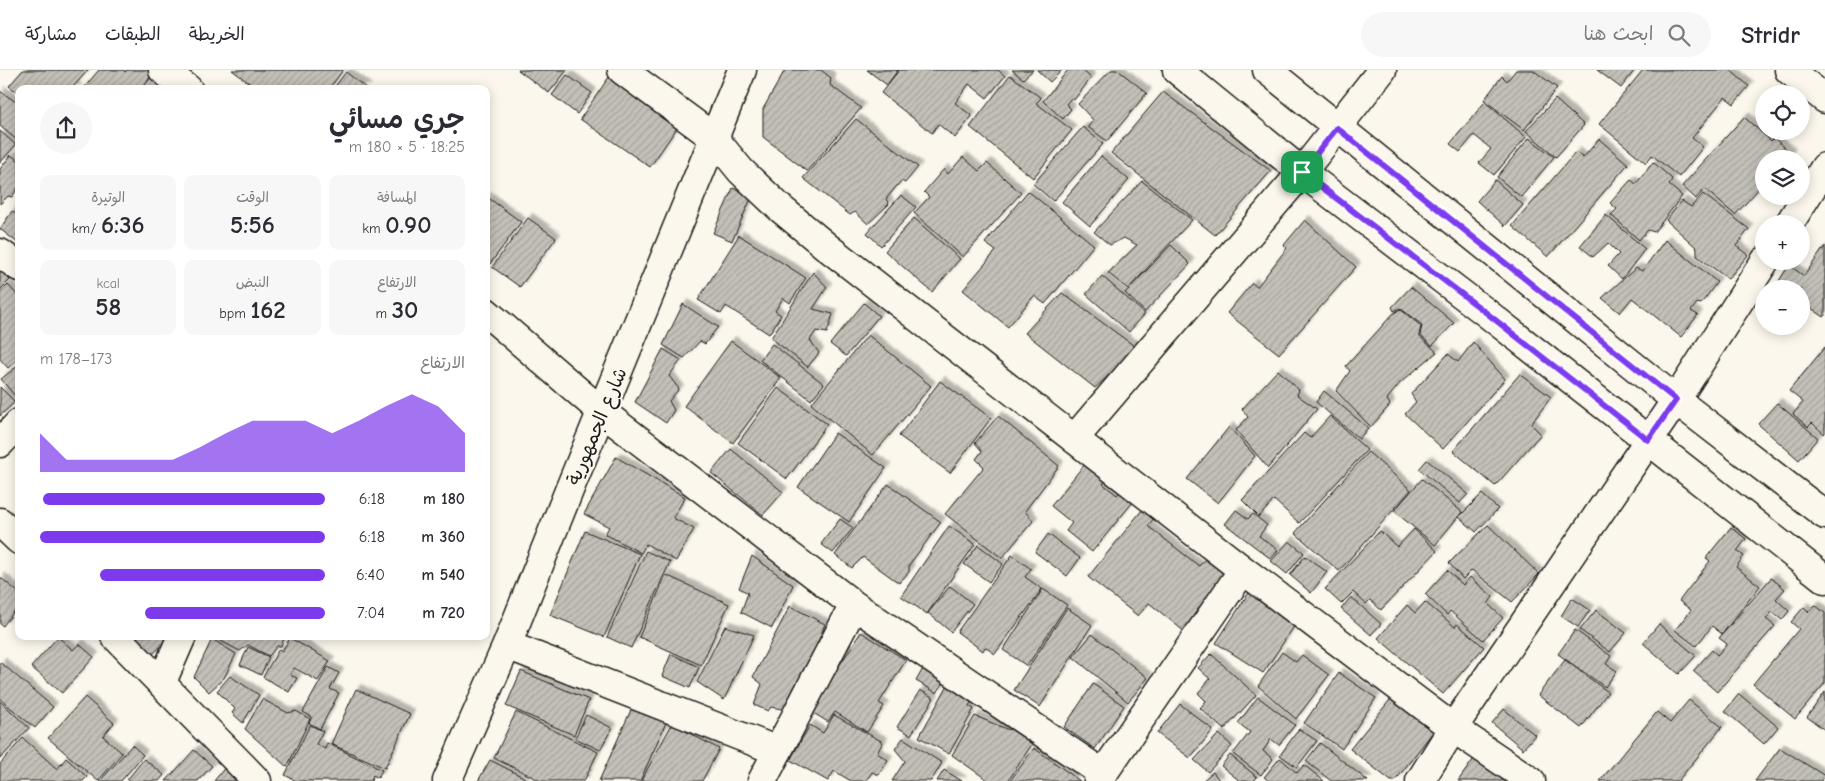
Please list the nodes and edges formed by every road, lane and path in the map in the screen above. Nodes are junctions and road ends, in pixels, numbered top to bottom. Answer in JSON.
{"nodes":[{"id":1,"x":163,"y":70,"type":"edge"},
{"id":2,"x":622,"y":70,"type":"edge"},
{"id":3,"x":742,"y":70,"type":"edge"},
{"id":4,"x":1177,"y":70,"type":"edge"},
{"id":5,"x":1267,"y":70,"type":"edge"},
{"id":6,"x":1382,"y":70,"type":"edge"},
{"id":7,"x":1789,"y":70,"type":"edge"},
{"id":8,"x":183,"y":85,"type":"edge"},
{"id":9,"x":1825,"y":99,"type":"edge"},
{"id":10,"x":1337,"y":128,"type":"junction"},
{"id":11,"x":713,"y":137,"type":"junction"},
{"id":12,"x":1825,"y":167,"type":"edge"},
{"id":13,"x":1302,"y":172,"type":"junction"},
{"id":14,"x":1795,"y":215,"type":"edge"},
{"id":15,"x":0,"y":253,"type":"edge"},
{"id":16,"x":15,"y":264,"type":"edge"},
{"id":17,"x":1759,"y":270,"type":"edge"},
{"id":18,"x":490,"y":315,"type":"edge"},
{"id":19,"x":1676,"y":400,"type":"junction"},
{"id":20,"x":602,"y":412,"type":"junction"},
{"id":21,"x":15,"y":427,"type":"edge"},
{"id":22,"x":1074,"y":439,"type":"junction"},
{"id":23,"x":1648,"y":440,"type":"junction"},
{"id":24,"x":0,"y":443,"type":"edge"},
{"id":25,"x":1825,"y":515,"type":"edge"},
{"id":26,"x":0,"y":522,"type":"edge"},
{"id":27,"x":15,"y":536,"type":"edge"},
{"id":28,"x":1243,"y":570,"type":"junction"},
{"id":29,"x":1825,"y":579,"type":"edge"},
{"id":30,"x":854,"y":605,"type":"junction"},
{"id":31,"x":119,"y":640,"type":"edge"},
{"id":32,"x":180,"y":640,"type":"edge"},
{"id":33,"x":507,"y":645,"type":"junction"},
{"id":34,"x":162,"y":682,"type":"junction"},
{"id":35,"x":1453,"y":728,"type":"junction"},
{"id":36,"x":778,"y":751,"type":"junction"},
{"id":37,"x":1100,"y":777,"type":"edge"},
{"id":38,"x":257,"y":781,"type":"edge"},
{"id":39,"x":446,"y":781,"type":"edge"},
{"id":40,"x":762,"y":781,"type":"edge"},
{"id":41,"x":1420,"y":781,"type":"edge"},
{"id":42,"x":1531,"y":781,"type":"edge"}],
"edges":[{"from":1,"to":8,"type":"street"},
{"from":2,"to":11,"type":"street"},
{"from":3,"to":11,"type":"street","name":"شارع الجمهورية"},
{"from":4,"to":13,"type":"street"},
{"from":5,"to":10,"type":"street"},
{"from":6,"to":10,"type":"street"},
{"from":7,"to":9,"type":"street"},
{"from":10,"to":13,"type":"street"},
{"from":10,"to":19,"type":"street"},
{"from":11,"to":20,"type":"street","name":"شارع الجمهورية"},
{"from":11,"to":22,"type":"street"},
{"from":12,"to":14,"type":"street"},
{"from":13,"to":22,"type":"street"},
{"from":13,"to":23,"type":"street"},
{"from":15,"to":16,"type":"street"},
{"from":17,"to":19,"type":"street"},
{"from":18,"to":20,"type":"street"},
{"from":19,"to":23,"type":"street"},
{"from":19,"to":25,"type":"street"},
{"from":20,"to":30,"type":"street"},
{"from":20,"to":33,"type":"street","name":"شارع الجمهورية"},
{"from":21,"to":24,"type":"street"},
{"from":22,"to":28,"type":"street"},
{"from":23,"to":29,"type":"street"},
{"from":23,"to":35,"type":"street"},
{"from":26,"to":27,"type":"street"},
{"from":28,"to":35,"type":"street"},
{"from":28,"to":37,"type":"street"},
{"from":30,"to":36,"type":"street"},
{"from":30,"to":37,"type":"street"},
{"from":31,"to":34,"type":"street"},
{"from":32,"to":34,"type":"street"},
{"from":33,"to":36,"type":"street"},
{"from":33,"to":39,"type":"street","name":"شارع الجمهورية"},
{"from":34,"to":38,"type":"street"},
{"from":35,"to":41,"type":"street"},
{"from":35,"to":42,"type":"street"},
{"from":36,"to":40,"type":"street"}]}
